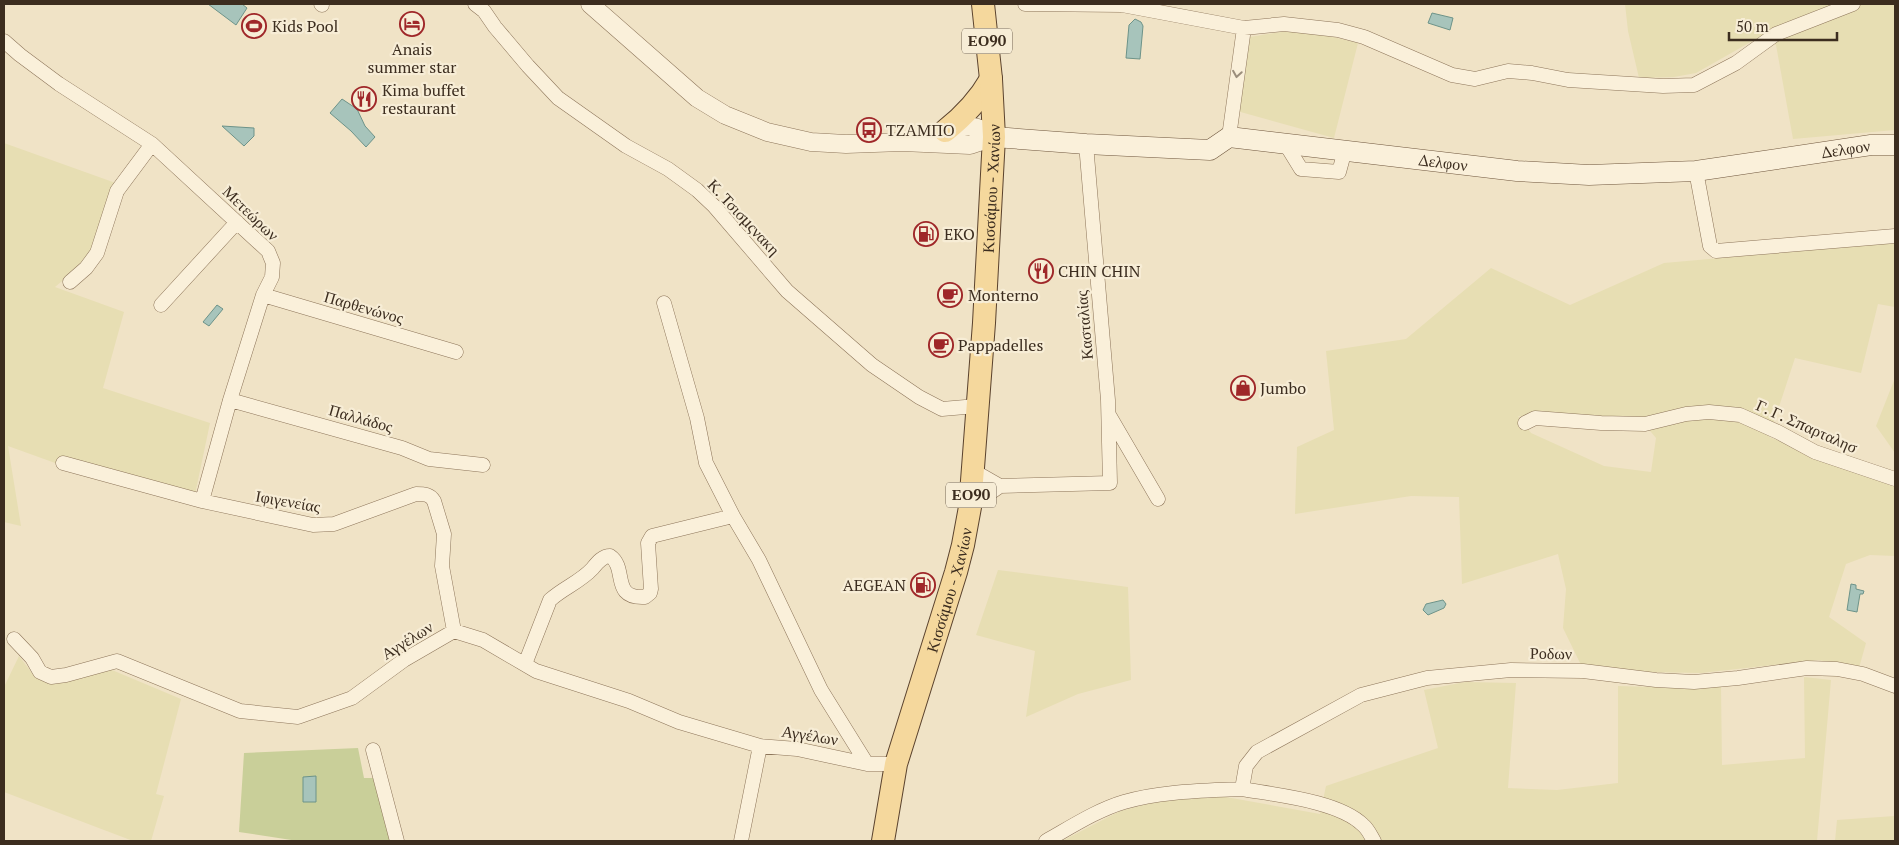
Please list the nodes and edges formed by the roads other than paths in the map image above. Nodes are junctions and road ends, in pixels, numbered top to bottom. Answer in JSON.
{"nodes":[{"id":1,"x":475,"y":4,"type":"edge"},
{"id":2,"x":590,"y":4,"type":"edge"},
{"id":3,"x":983,"y":4,"type":"edge"},
{"id":4,"x":1025,"y":4,"type":"edge"},
{"id":5,"x":1853,"y":4,"type":"edge"},
{"id":6,"x":1244,"y":28,"type":"junction"},
{"id":7,"x":4,"y":41,"type":"edge"},
{"id":8,"x":991,"y":79,"type":"junction"},
{"id":9,"x":1229,"y":129,"type":"junction"},
{"id":10,"x":945,"y":131,"type":"junction"},
{"id":11,"x":994,"y":137,"type":"junction"},
{"id":12,"x":902,"y":142,"type":"junction"},
{"id":13,"x":152,"y":144,"type":"junction"},
{"id":14,"x":1086,"y":144,"type":"junction"},
{"id":15,"x":1895,"y":145,"type":"edge"},
{"id":16,"x":1696,"y":171,"type":"junction"},
{"id":17,"x":237,"y":222,"type":"junction"},
{"id":18,"x":1895,"y":236,"type":"edge"},
{"id":19,"x":70,"y":282,"type":"dead end"},
{"id":20,"x":263,"y":295,"type":"junction"},
{"id":21,"x":664,"y":304,"type":"dead end"},
{"id":22,"x":161,"y":305,"type":"dead end"},
{"id":23,"x":456,"y":352,"type":"dead end"},
{"id":24,"x":230,"y":400,"type":"junction"},
{"id":25,"x":977,"y":406,"type":"junction"},
{"id":26,"x":1108,"y":413,"type":"junction"},
{"id":27,"x":1525,"y":423,"type":"dead end"},
{"id":28,"x":63,"y":463,"type":"dead end"},
{"id":29,"x":484,"y":465,"type":"dead end"},
{"id":30,"x":972,"y":470,"type":"junction"},
{"id":31,"x":1895,"y":479,"type":"edge"},
{"id":32,"x":1000,"y":486,"type":"junction"},
{"id":33,"x":1158,"y":499,"type":"dead end"},
{"id":34,"x":202,"y":501,"type":"junction"},
{"id":35,"x":970,"y":507,"type":"junction"},
{"id":36,"x":733,"y":516,"type":"junction"},
{"id":37,"x":454,"y":631,"type":"junction"},
{"id":38,"x":14,"y":639,"type":"dead end"},
{"id":39,"x":525,"y":664,"type":"junction"},
{"id":40,"x":1895,"y":686,"type":"edge"},
{"id":41,"x":760,"y":746,"type":"junction"},
{"id":42,"x":373,"y":750,"type":"dead end"},
{"id":43,"x":867,"y":764,"type":"junction"},
{"id":44,"x":896,"y":764,"type":"junction"},
{"id":45,"x":1242,"y":787,"type":"junction"},
{"id":46,"x":397,"y":841,"type":"edge"},
{"id":47,"x":740,"y":841,"type":"edge"},
{"id":48,"x":883,"y":841,"type":"edge"},
{"id":49,"x":1046,"y":841,"type":"edge"},
{"id":50,"x":1374,"y":841,"type":"edge"}],
"edges":[{"from":1,"to":25,"type":"street","name":"Κ. Τσισμςνακη"},
{"from":2,"to":12,"type":"street"},
{"from":3,"to":8,"type":"main road","name":"Κισσάμου - Χανίων","number":"ΕΟ90"},
{"from":4,"to":6,"type":"street"},
{"from":5,"to":6,"type":"street"},
{"from":6,"to":9,"type":"street","one_way":true},
{"from":7,"to":13,"type":"street","name":"Μετεώρων"},
{"from":8,"to":10,"type":"main road"},
{"from":8,"to":11,"type":"main road","name":"Κισσάμου - Χανίων","number":"ΕΟ90"},
{"from":9,"to":14,"type":"main road"},
{"from":9,"to":16,"type":"main road","name":"Δελφον"},
{"from":10,"to":11,"type":"street"},
{"from":10,"to":12,"type":"street"},
{"from":11,"to":12,"type":"street"},
{"from":11,"to":14,"type":"main road"},
{"from":11,"to":25,"type":"main road","name":"Κισσάμου - Χανίων","number":"ΕΟ90"},
{"from":13,"to":17,"type":"street","name":"Μετεώρων"},
{"from":13,"to":19,"type":"street"},
{"from":14,"to":26,"type":"street","name":"Κασταλίας"},
{"from":15,"to":16,"type":"main road","name":"Δελφον"},
{"from":16,"to":18,"type":"street"},
{"from":17,"to":20,"type":"street","name":"Μετεώρων"},
{"from":17,"to":22,"type":"street"},
{"from":20,"to":23,"type":"street","name":"Παρθενώνος"},
{"from":20,"to":24,"type":"street","name":"Μετεώρων"},
{"from":21,"to":36,"type":"street"},
{"from":24,"to":29,"type":"street","name":"Παλλάδος"},
{"from":24,"to":34,"type":"street","name":"Μετεώρων"},
{"from":25,"to":30,"type":"main road","name":"Κισσάμου - Χανίων","number":"ΕΟ90"},
{"from":26,"to":32,"type":"street","name":"Κασταλίας"},
{"from":26,"to":33,"type":"street","name":"Κασταλίας"},
{"from":27,"to":31,"type":"street","name":"Γ. Γ. Σπαρταλησ"},
{"from":28,"to":34,"type":"street","name":"Ιφιγενείας"},
{"from":30,"to":32,"type":"street"},
{"from":30,"to":35,"type":"main road","name":"Κισσάμου - Χανίων","number":"ΕΟ90"},
{"from":32,"to":35,"type":"street"},
{"from":34,"to":37,"type":"street","name":"Ιφιγενείας"},
{"from":35,"to":44,"type":"main road","name":"Κισσάμου - Χανίων","number":"ΕΟ90"},
{"from":36,"to":39,"type":"street"},
{"from":36,"to":43,"type":"street"},
{"from":37,"to":38,"type":"street","name":"Αγγέλων"},
{"from":37,"to":39,"type":"street","name":"Αγγέλων"},
{"from":39,"to":41,"type":"street","name":"Αγγέλων"},
{"from":40,"to":45,"type":"street","name":"Ροδων"},
{"from":41,"to":43,"type":"street","name":"Αγγέλων"},
{"from":41,"to":47,"type":"street"},
{"from":42,"to":46,"type":"street"},
{"from":43,"to":44,"type":"street","name":"Αγγέλων"},
{"from":44,"to":48,"type":"main road","name":"Κισσάμου - Χανίων","number":"ΕΟ90"},
{"from":45,"to":49,"type":"street"},
{"from":45,"to":50,"type":"street"}]}
